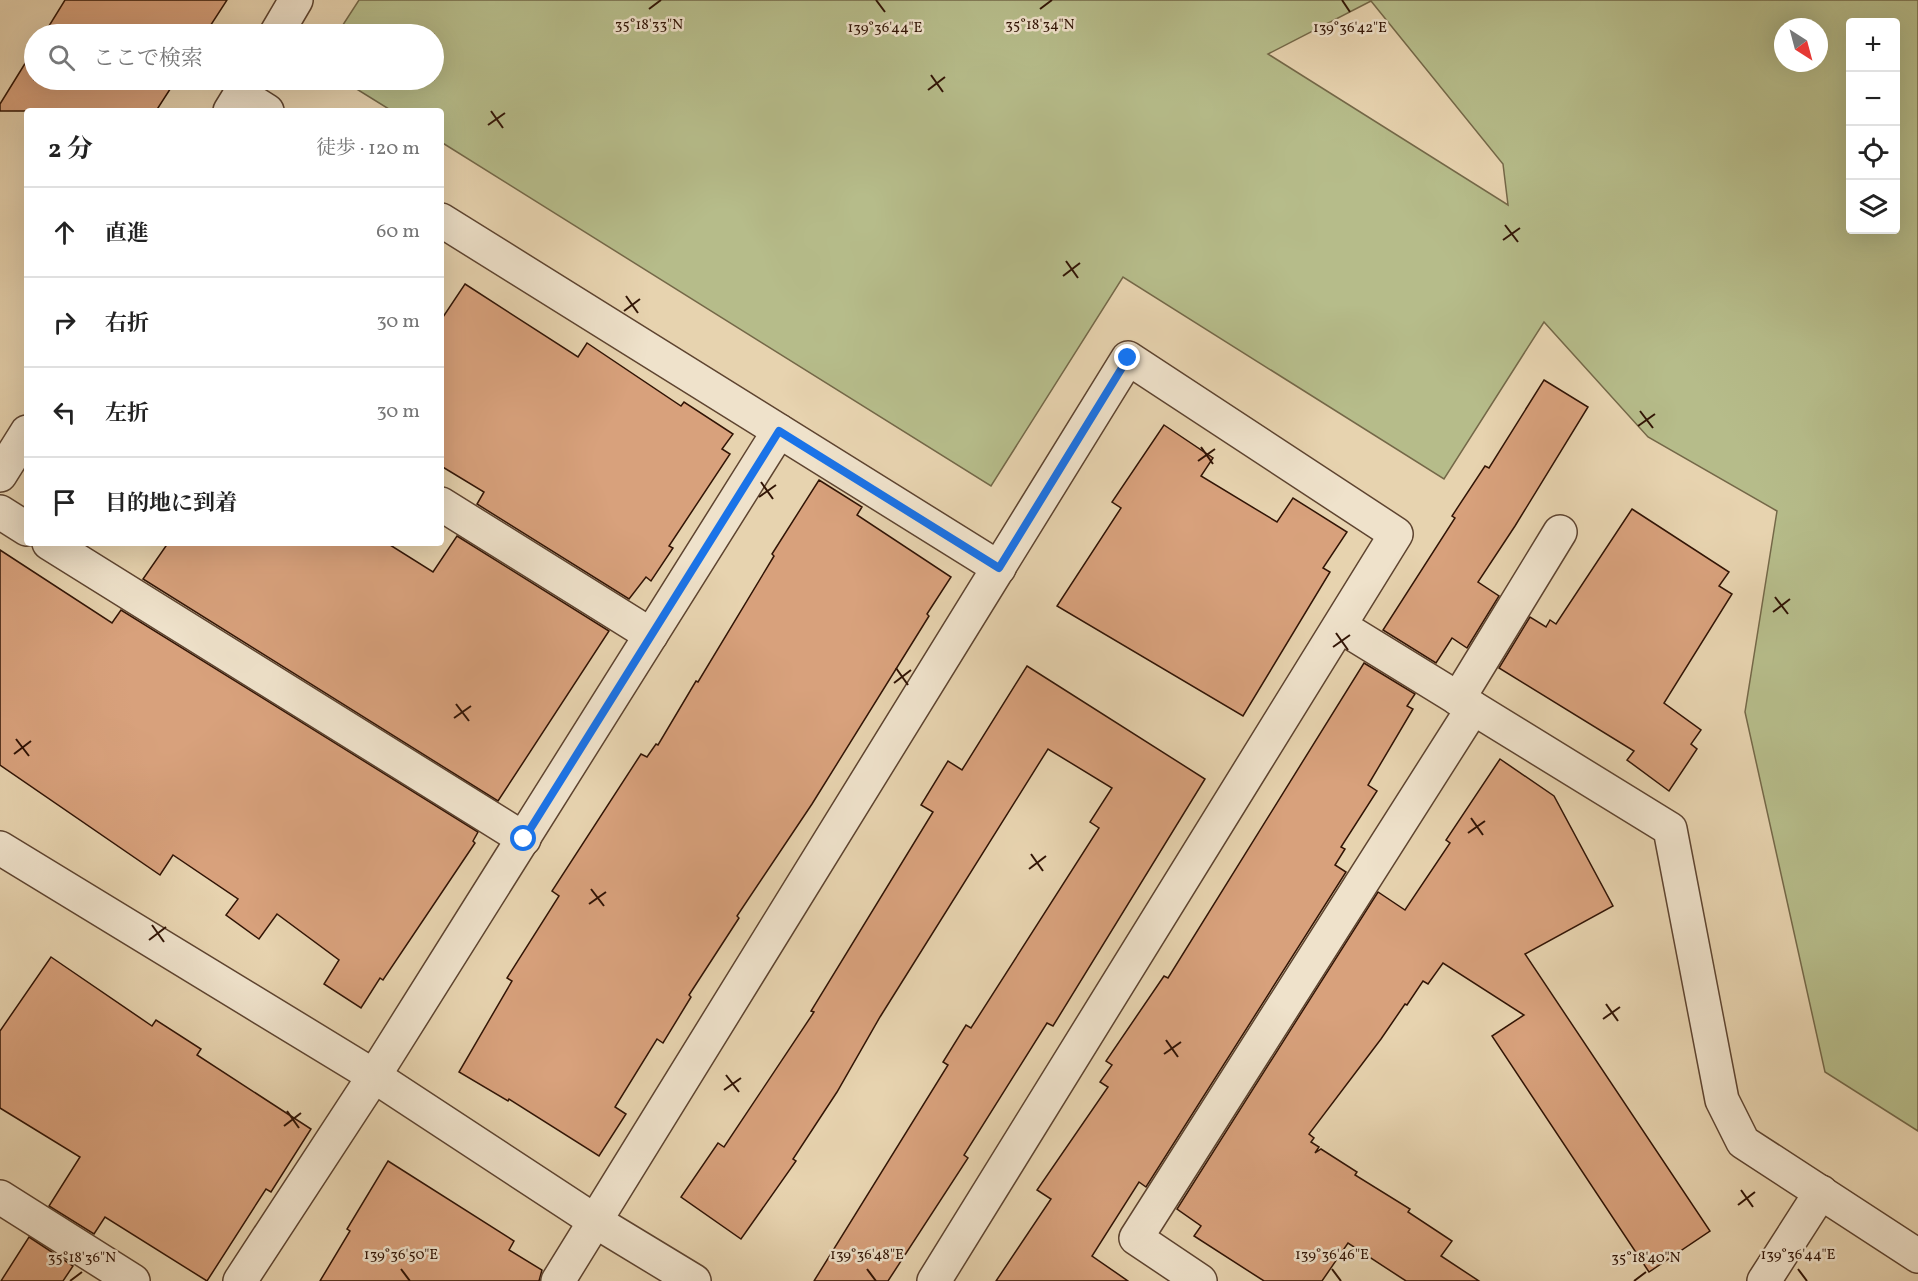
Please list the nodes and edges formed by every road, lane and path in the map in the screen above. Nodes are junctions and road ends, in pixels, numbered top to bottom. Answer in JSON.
{"nodes":[{"id":1,"x":296,"y":0,"type":"edge"},
{"id":2,"x":282,"y":24,"type":"edge"},
{"id":3,"x":444,"y":222,"type":"edge"},
{"id":4,"x":779,"y":431,"type":"junction"},
{"id":5,"x":24,"y":437,"type":"edge"},
{"id":6,"x":0,"y":475,"type":"edge"},
{"id":7,"x":444,"y":506,"type":"edge"},
{"id":8,"x":0,"y":512,"type":"edge"},
{"id":9,"x":24,"y":527,"type":"edge"},
{"id":10,"x":1560,"y":532,"type":"dead end"},
{"id":11,"x":54,"y":546,"type":"edge"},
{"id":12,"x":999,"y":568,"type":"junction"},
{"id":13,"x":1340,"y":626,"type":"junction"},
{"id":14,"x":651,"y":635,"type":"junction"},
{"id":15,"x":1465,"y":704,"type":"junction"},
{"id":16,"x":524,"y":839,"type":"junction"},
{"id":17,"x":0,"y":848,"type":"edge"},
{"id":18,"x":374,"y":1076,"type":"junction"},
{"id":19,"x":1821,"y":1192,"type":"junction"},
{"id":20,"x":0,"y":1197,"type":"edge"},
{"id":21,"x":596,"y":1221,"type":"junction"},
{"id":22,"x":1918,"y":1256,"type":"edge"},
{"id":23,"x":134,"y":1281,"type":"edge"},
{"id":24,"x":240,"y":1281,"type":"edge"},
{"id":25,"x":558,"y":1281,"type":"edge"},
{"id":26,"x":694,"y":1281,"type":"edge"},
{"id":27,"x":934,"y":1281,"type":"edge"},
{"id":28,"x":1200,"y":1281,"type":"edge"},
{"id":29,"x":1764,"y":1281,"type":"edge"}],
"edges":[{"from":1,"to":2,"type":"street"},
{"from":3,"to":4,"type":"street"},
{"from":4,"to":12,"type":"street"},
{"from":4,"to":14,"type":"street"},
{"from":5,"to":6,"type":"street"},
{"from":7,"to":14,"type":"street"},
{"from":8,"to":9,"type":"street"},
{"from":10,"to":15,"type":"street"},
{"from":11,"to":16,"type":"street"},
{"from":12,"to":13,"type":"street"},
{"from":12,"to":21,"type":"street"},
{"from":13,"to":15,"type":"street"},
{"from":13,"to":27,"type":"street"},
{"from":14,"to":16,"type":"street"},
{"from":15,"to":19,"type":"street"},
{"from":15,"to":28,"type":"street"},
{"from":16,"to":18,"type":"street"},
{"from":17,"to":18,"type":"street"},
{"from":18,"to":21,"type":"street"},
{"from":18,"to":24,"type":"street"},
{"from":19,"to":22,"type":"street"},
{"from":19,"to":29,"type":"street"},
{"from":20,"to":23,"type":"street"},
{"from":21,"to":25,"type":"street"},
{"from":21,"to":26,"type":"street"}]}
